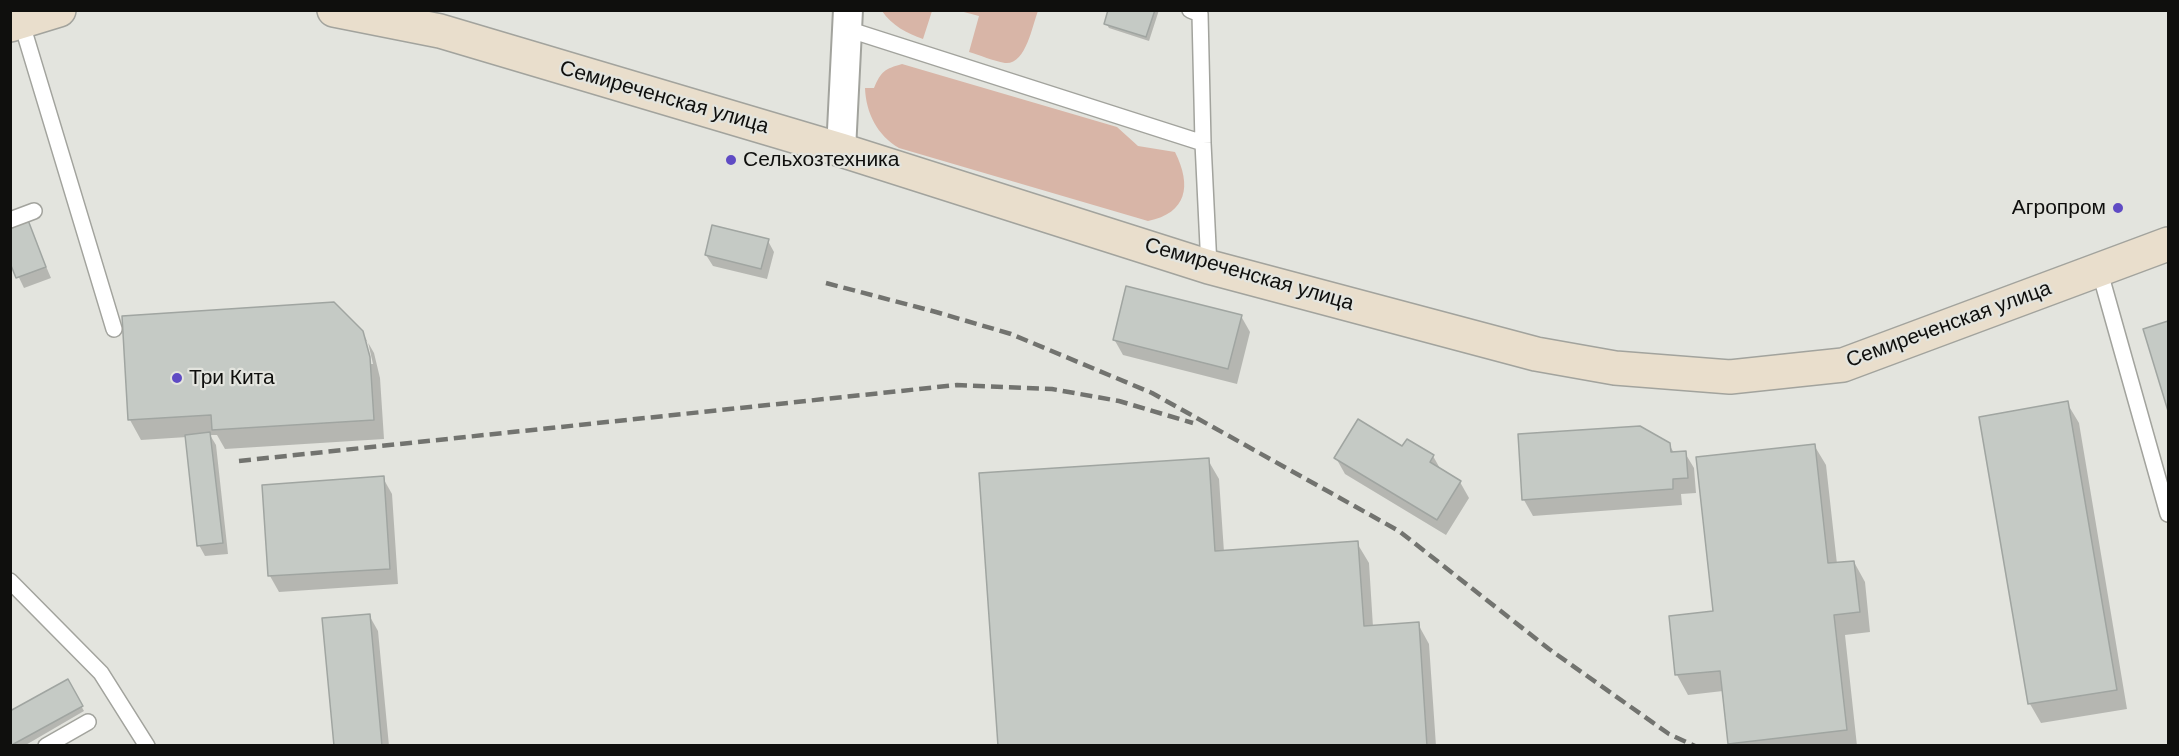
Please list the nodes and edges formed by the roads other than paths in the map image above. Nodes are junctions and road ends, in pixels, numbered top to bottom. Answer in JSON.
{"nodes":[{"id":1,"x":60,"y":10,"type":"edge"},
{"id":2,"x":334,"y":10,"type":"edge"},
{"id":3,"x":1190,"y":10,"type":"edge"},
{"id":4,"x":848,"y":20,"type":"edge"},
{"id":5,"x":16,"y":23,"type":"edge"},
{"id":6,"x":1203,"y":142,"type":"junction"},
{"id":7,"x":841,"y":150,"type":"junction"},
{"id":8,"x":34,"y":211,"type":"dead end"},
{"id":9,"x":10,"y":220,"type":"edge"},
{"id":10,"x":2169,"y":244,"type":"edge"},
{"id":11,"x":1209,"y":267,"type":"junction"},
{"id":12,"x":2099,"y":269,"type":"junction"},
{"id":13,"x":114,"y":328,"type":"dead end"},
{"id":14,"x":2169,"y":514,"type":"edge"},
{"id":15,"x":10,"y":581,"type":"edge"},
{"id":16,"x":88,"y":722,"type":"dead end"},
{"id":17,"x":46,"y":746,"type":"edge"},
{"id":18,"x":147,"y":746,"type":"edge"}],
"edges":[{"from":1,"to":5,"type":"main road"},
{"from":2,"to":7,"type":"main road","name":"Семиреченская улица"},
{"from":3,"to":6,"type":"lane"},
{"from":4,"to":6,"type":"lane"},
{"from":4,"to":7,"type":"street"},
{"from":5,"to":13,"type":"lane"},
{"from":6,"to":11,"type":"lane"},
{"from":7,"to":11,"type":"main road","name":"Семиреченская улица"},
{"from":8,"to":9,"type":"lane"},
{"from":10,"to":12,"type":"main road","name":"Семиреченская улица"},
{"from":11,"to":12,"type":"main road","name":"Семиреченская улица"},
{"from":12,"to":14,"type":"lane"},
{"from":15,"to":18,"type":"lane"},
{"from":16,"to":17,"type":"lane"}]}
